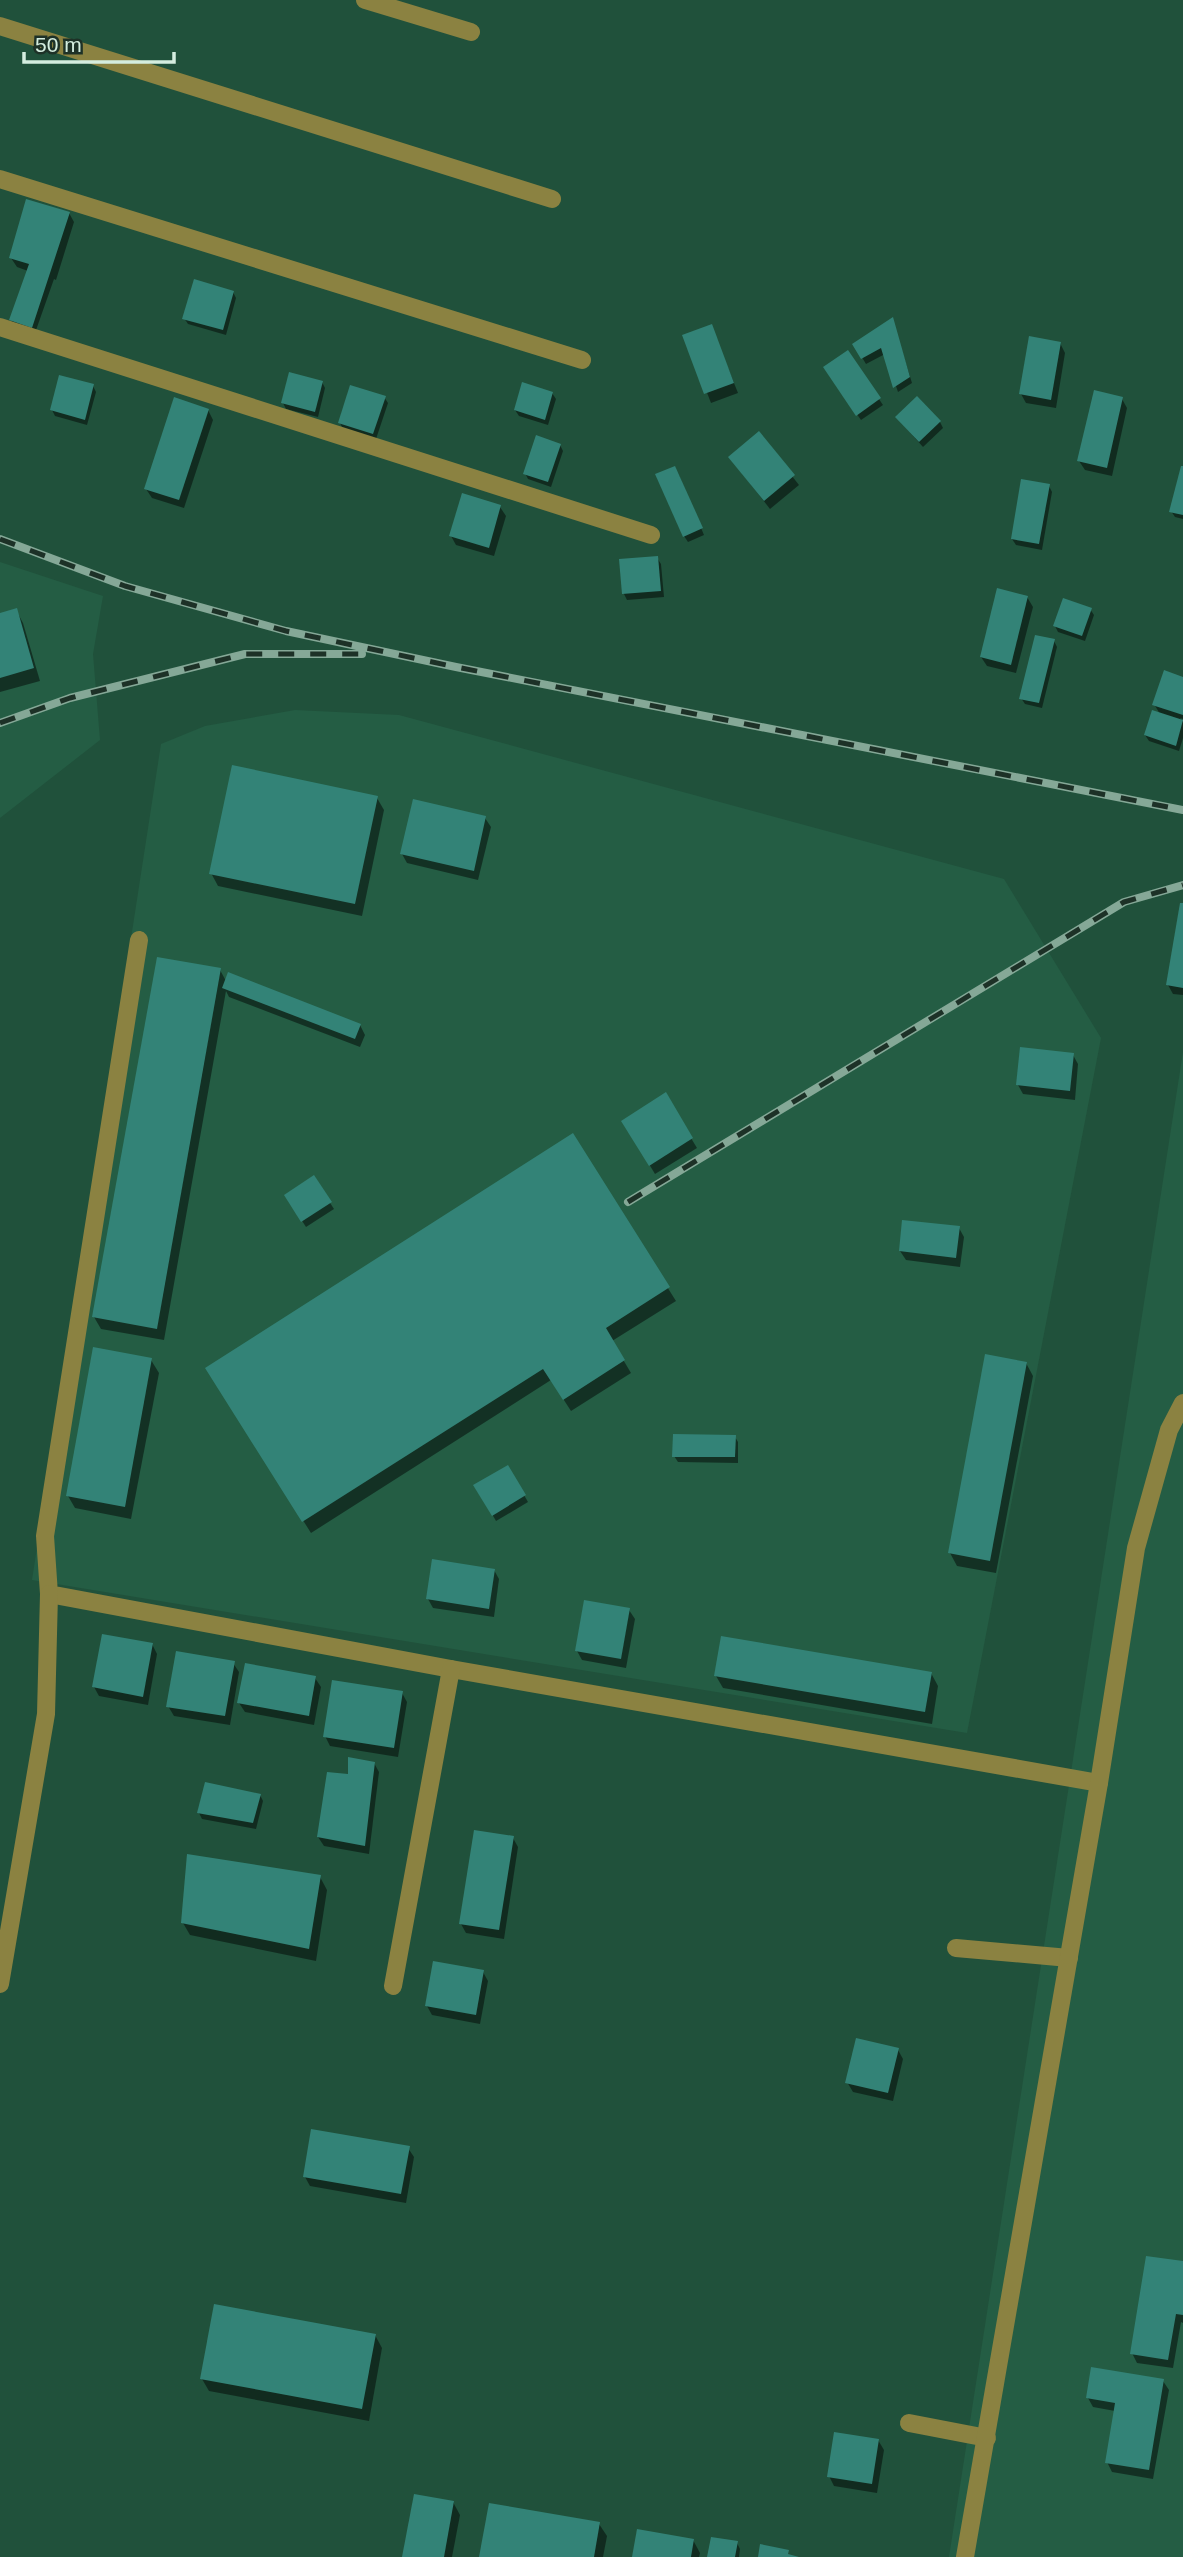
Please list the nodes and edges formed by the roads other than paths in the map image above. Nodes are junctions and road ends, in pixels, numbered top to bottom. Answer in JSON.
{"nodes":[{"id":1,"x":365,"y":0,"type":"edge"},
{"id":2,"x":0,"y":26,"type":"edge"},
{"id":3,"x":471,"y":32,"type":"dead end"},
{"id":4,"x":0,"y":179,"type":"edge"},
{"id":5,"x":552,"y":199,"type":"dead end"},
{"id":6,"x":0,"y":327,"type":"edge"},
{"id":7,"x":582,"y":360,"type":"dead end"},
{"id":8,"x":651,"y":535,"type":"dead end"},
{"id":9,"x":139,"y":940,"type":"dead end"},
{"id":10,"x":1183,"y":1403,"type":"edge"},
{"id":11,"x":49,"y":1594,"type":"junction"},
{"id":12,"x":451,"y":1669,"type":"junction"},
{"id":13,"x":1099,"y":1783,"type":"junction"},
{"id":14,"x":956,"y":1948,"type":"dead end"},
{"id":15,"x":1069,"y":1958,"type":"junction"},
{"id":16,"x":0,"y":1984,"type":"edge"},
{"id":17,"x":393,"y":1986,"type":"dead end"},
{"id":18,"x":909,"y":2423,"type":"dead end"},
{"id":19,"x":987,"y":2438,"type":"junction"},
{"id":20,"x":965,"y":2557,"type":"edge"}],
"edges":[{"from":1,"to":3,"type":"street"},
{"from":2,"to":5,"type":"street"},
{"from":4,"to":7,"type":"street"},
{"from":6,"to":8,"type":"street"},
{"from":9,"to":11,"type":"street"},
{"from":10,"to":13,"type":"street"},
{"from":11,"to":12,"type":"street"},
{"from":11,"to":16,"type":"street"},
{"from":12,"to":13,"type":"street"},
{"from":12,"to":17,"type":"street"},
{"from":13,"to":15,"type":"street"},
{"from":14,"to":15,"type":"street"},
{"from":15,"to":19,"type":"street"},
{"from":18,"to":19,"type":"street"},
{"from":19,"to":20,"type":"street"}]}
